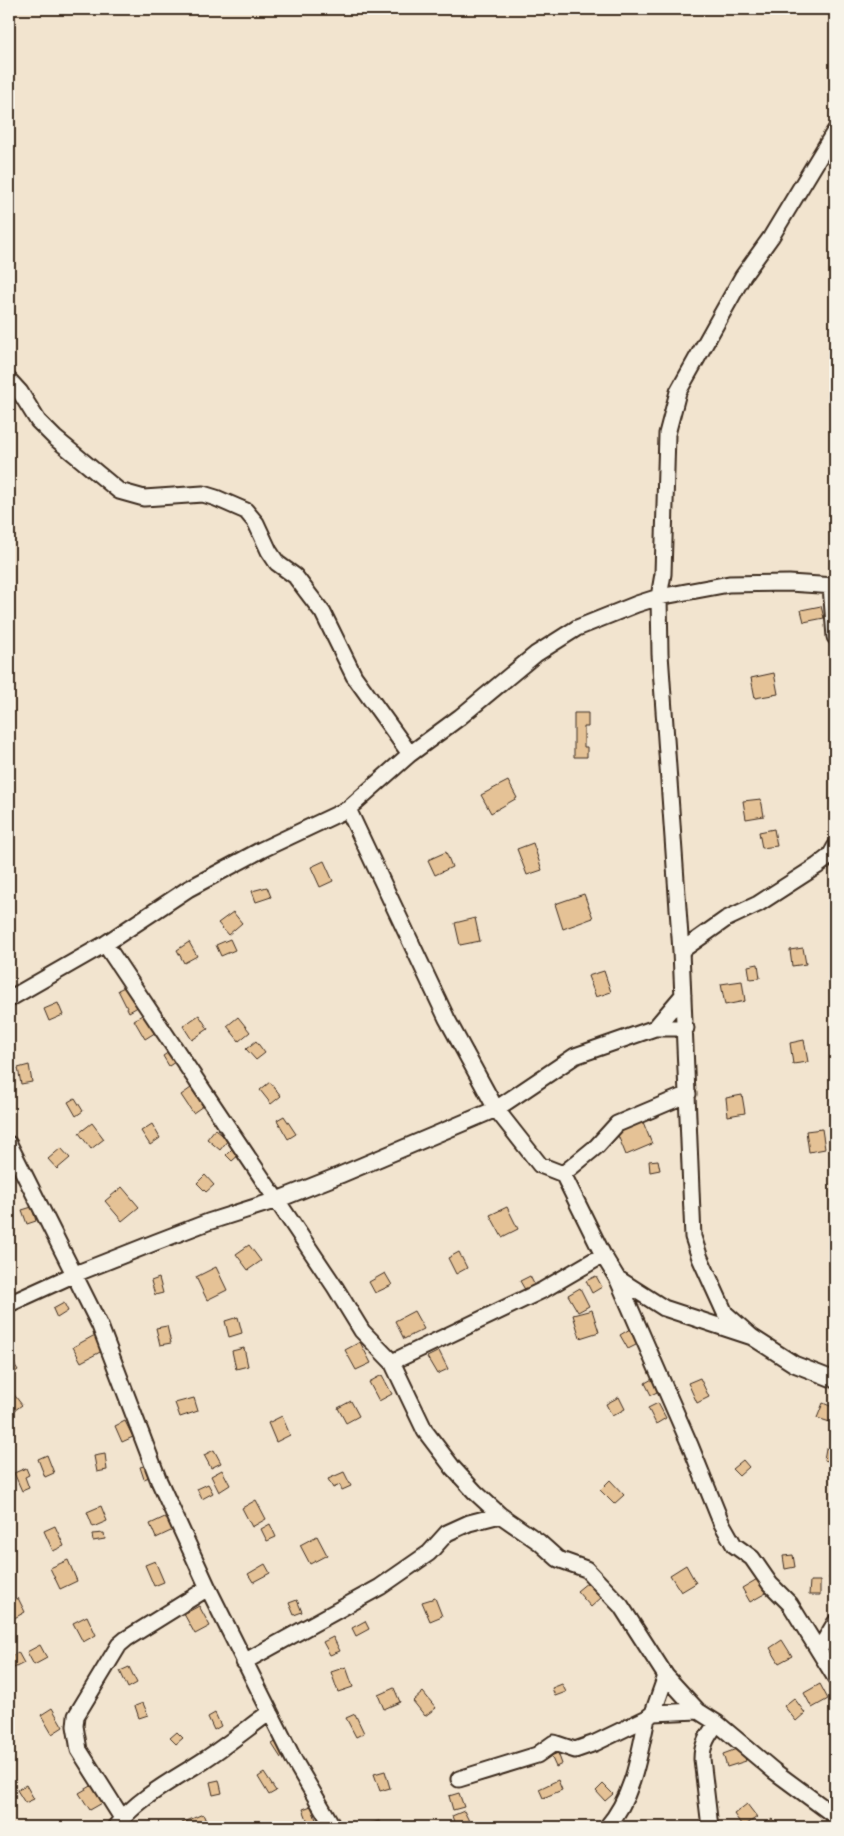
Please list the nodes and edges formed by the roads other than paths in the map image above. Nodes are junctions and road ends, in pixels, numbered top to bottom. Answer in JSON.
{"nodes":[{"id":1,"x":835,"y":131,"type":"edge"},
{"id":2,"x":9,"y":380,"type":"edge"},
{"id":3,"x":833,"y":586,"type":"edge"},
{"id":4,"x":659,"y":597,"type":"junction"},
{"id":5,"x":835,"y":637,"type":"edge"},
{"id":6,"x":410,"y":754,"type":"junction"},
{"id":7,"x":348,"y":809,"type":"junction"},
{"id":8,"x":834,"y":854,"type":"edge"},
{"id":9,"x":105,"y":944,"type":"junction"},
{"id":10,"x":681,"y":950,"type":"junction"},
{"id":11,"x":683,"y":995,"type":"junction"},
{"id":12,"x":9,"y":999,"type":"edge"},
{"id":13,"x":655,"y":1028,"type":"junction"},
{"id":14,"x":686,"y":1028,"type":"junction"},
{"id":15,"x":688,"y":1094,"type":"junction"},
{"id":16,"x":496,"y":1109,"type":"junction"},
{"id":17,"x":9,"y":1144,"type":"edge"},
{"id":18,"x":563,"y":1174,"type":"junction"},
{"id":19,"x":277,"y":1200,"type":"junction"},
{"id":20,"x":603,"y":1254,"type":"junction"},
{"id":21,"x":75,"y":1274,"type":"junction"},
{"id":22,"x":617,"y":1278,"type":"junction"},
{"id":23,"x":9,"y":1304,"type":"edge"},
{"id":24,"x":752,"y":1337,"type":"junction"},
{"id":25,"x":392,"y":1362,"type":"junction"},
{"id":26,"x":835,"y":1380,"type":"edge"},
{"id":27,"x":500,"y":1515,"type":"junction"},
{"id":28,"x":208,"y":1588,"type":"junction"},
{"id":29,"x":835,"y":1623,"type":"edge"},
{"id":30,"x":819,"y":1650,"type":"junction"},
{"id":31,"x":244,"y":1662,"type":"junction"},
{"id":32,"x":666,"y":1676,"type":"junction"},
{"id":33,"x":835,"y":1677,"type":"edge"},
{"id":34,"x":698,"y":1711,"type":"junction"},
{"id":35,"x":270,"y":1712,"type":"junction"},
{"id":36,"x":650,"y":1716,"type":"junction"},
{"id":37,"x":717,"y":1723,"type":"junction"},
{"id":38,"x":459,"y":1779,"type":"dead end"},
{"id":39,"x":835,"y":1816,"type":"edge"},
{"id":40,"x":119,"y":1823,"type":"edge"},
{"id":41,"x":333,"y":1827,"type":"edge"},
{"id":42,"x":607,"y":1827,"type":"edge"},
{"id":43,"x":710,"y":1827,"type":"edge"}],
"edges":[{"from":1,"to":4,"type":"street"},
{"from":2,"to":6,"type":"street"},
{"from":3,"to":4,"type":"street"},
{"from":3,"to":5,"type":"street"},
{"from":4,"to":6,"type":"street"},
{"from":4,"to":10,"type":"street"},
{"from":6,"to":7,"type":"street"},
{"from":7,"to":9,"type":"street"},
{"from":7,"to":16,"type":"street"},
{"from":8,"to":10,"type":"street"},
{"from":9,"to":12,"type":"street"},
{"from":9,"to":19,"type":"street"},
{"from":10,"to":11,"type":"street"},
{"from":11,"to":13,"type":"street"},
{"from":11,"to":14,"type":"street"},
{"from":13,"to":14,"type":"street"},
{"from":13,"to":16,"type":"street"},
{"from":14,"to":15,"type":"street"},
{"from":15,"to":18,"type":"street"},
{"from":15,"to":24,"type":"street"},
{"from":16,"to":18,"type":"street"},
{"from":16,"to":19,"type":"street"},
{"from":17,"to":21,"type":"street"},
{"from":18,"to":20,"type":"street"},
{"from":19,"to":21,"type":"street"},
{"from":19,"to":25,"type":"street"},
{"from":20,"to":22,"type":"street"},
{"from":20,"to":25,"type":"street"},
{"from":21,"to":23,"type":"street"},
{"from":21,"to":28,"type":"street"},
{"from":22,"to":24,"type":"street"},
{"from":22,"to":30,"type":"street"},
{"from":24,"to":26,"type":"street"},
{"from":25,"to":27,"type":"street"},
{"from":27,"to":31,"type":"street"},
{"from":27,"to":32,"type":"street"},
{"from":28,"to":31,"type":"street"},
{"from":28,"to":40,"type":"street"},
{"from":29,"to":30,"type":"street"},
{"from":30,"to":33,"type":"street"},
{"from":31,"to":35,"type":"street"},
{"from":32,"to":34,"type":"street"},
{"from":32,"to":36,"type":"street"},
{"from":34,"to":36,"type":"street"},
{"from":34,"to":37,"type":"street"},
{"from":35,"to":40,"type":"street"},
{"from":35,"to":41,"type":"street"},
{"from":36,"to":38,"type":"street"},
{"from":36,"to":42,"type":"street"},
{"from":37,"to":39,"type":"street"},
{"from":37,"to":43,"type":"street"}]}
